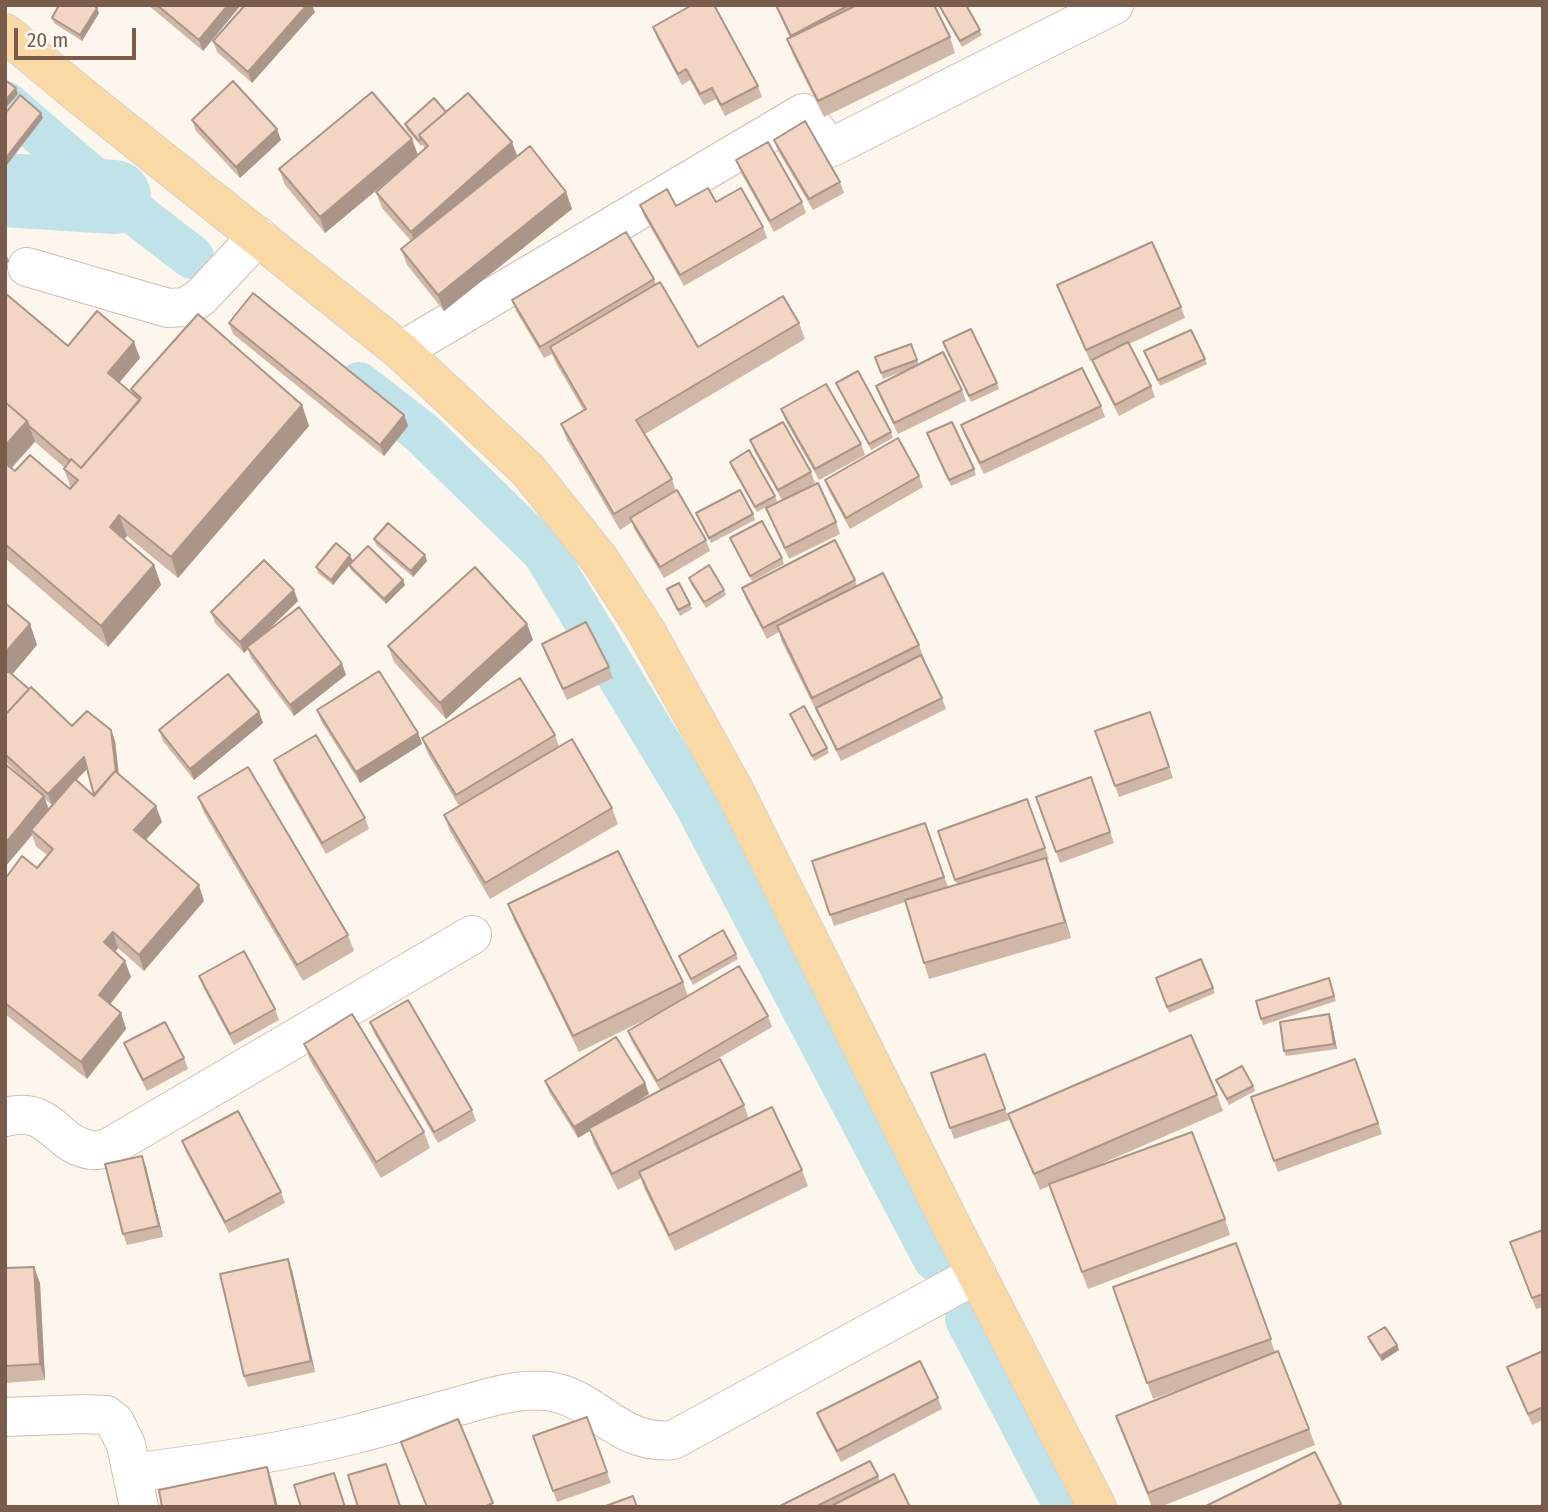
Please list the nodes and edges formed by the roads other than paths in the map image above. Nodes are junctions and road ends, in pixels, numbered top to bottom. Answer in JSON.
{"nodes":[{"id":1,"x":1114,"y":5,"type":"edge"},
{"id":2,"x":5,"y":33,"type":"edge"},
{"id":3,"x":258,"y":236,"type":"junction"},
{"id":4,"x":27,"y":267,"type":"dead end"},
{"id":5,"x":401,"y":351,"type":"junction"},
{"id":6,"x":472,"y":935,"type":"dead end"},
{"id":7,"x":5,"y":1117,"type":"edge"},
{"id":8,"x":977,"y":1275,"type":"junction"},
{"id":9,"x":5,"y":1417,"type":"edge"},
{"id":10,"x":135,"y":1490,"type":"edge"},
{"id":11,"x":1097,"y":1507,"type":"edge"}],
"edges":[{"from":1,"to":5,"type":"street"},
{"from":2,"to":3,"type":"main road"},
{"from":3,"to":4,"type":"street"},
{"from":3,"to":5,"type":"main road"},
{"from":5,"to":8,"type":"main road"},
{"from":6,"to":7,"type":"street"},
{"from":8,"to":10,"type":"street"},
{"from":8,"to":11,"type":"main road"},
{"from":9,"to":10,"type":"street"}]}
